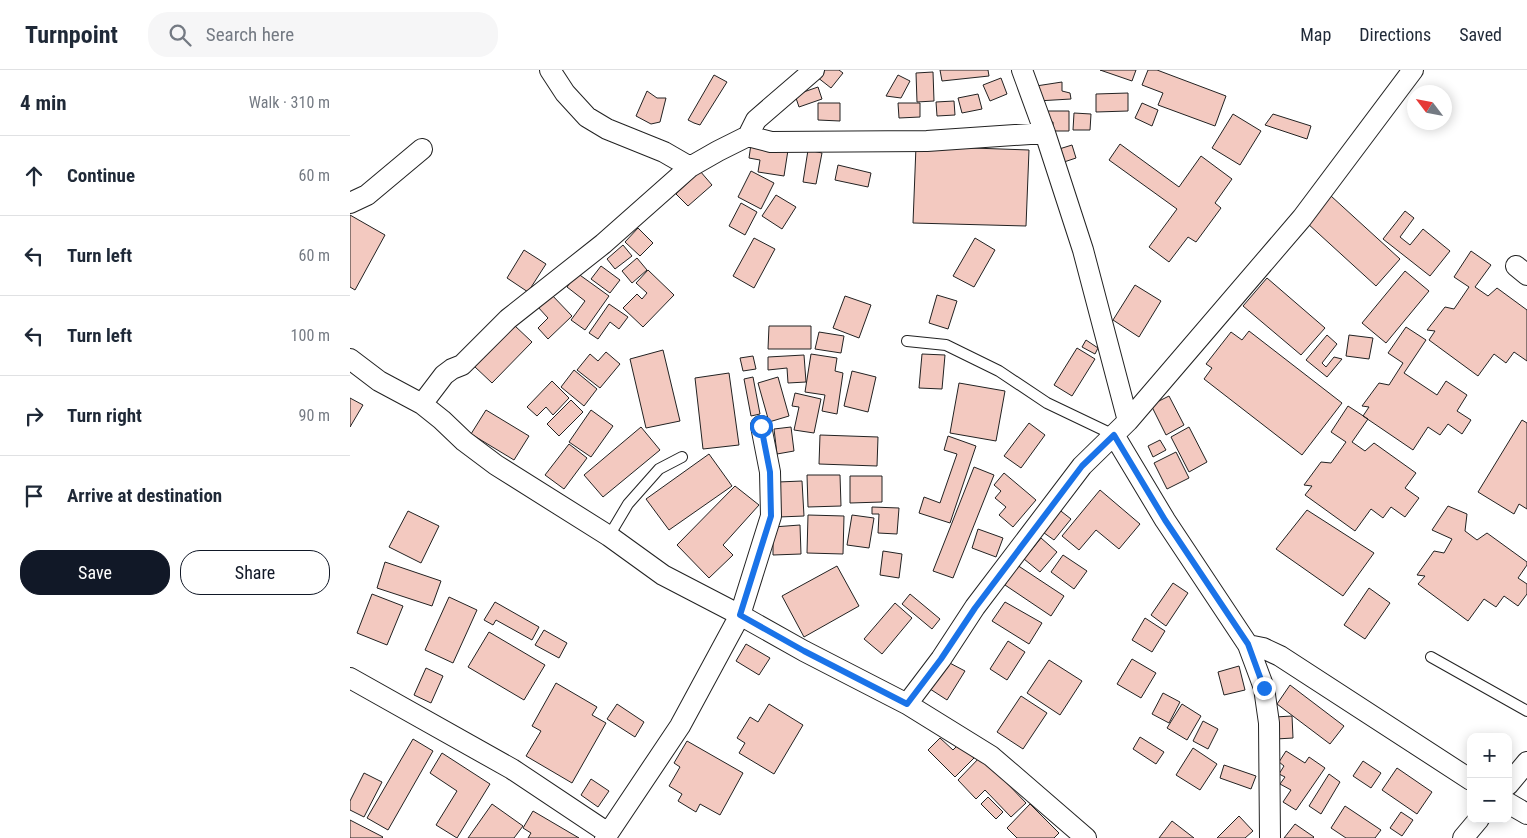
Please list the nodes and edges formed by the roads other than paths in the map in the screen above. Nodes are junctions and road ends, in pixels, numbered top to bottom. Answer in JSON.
{"nodes":[{"id":1,"x":550,"y":70,"type":"edge"},
{"id":2,"x":814,"y":70,"type":"edge"},
{"id":3,"x":1022,"y":70,"type":"edge"},
{"id":4,"x":1413,"y":70,"type":"edge"},
{"id":5,"x":1045,"y":133,"type":"junction"},
{"id":6,"x":748,"y":136,"type":"junction"},
{"id":7,"x":422,"y":150,"type":"dead end"},
{"id":8,"x":690,"y":167,"type":"junction"},
{"id":9,"x":350,"y":203,"type":"edge"},
{"id":10,"x":907,"y":341,"type":"dead end"},
{"id":11,"x":350,"y":359,"type":"edge"},
{"id":12,"x":422,"y":404,"type":"junction"},
{"id":13,"x":1128,"y":421,"type":"junction"},
{"id":14,"x":761,"y":426,"type":"dead end"},
{"id":15,"x":1114,"y":435,"type":"junction"},
{"id":16,"x":682,"y":457,"type":"dead end"},
{"id":17,"x":609,"y":536,"type":"junction"},
{"id":18,"x":740,"y":615,"type":"junction"},
{"id":19,"x":1248,"y":644,"type":"junction"},
{"id":20,"x":1431,"y":657,"type":"dead end"},
{"id":21,"x":350,"y":678,"type":"edge"},
{"id":22,"x":907,"y":704,"type":"junction"},
{"id":23,"x":1527,"y":711,"type":"edge"},
{"id":24,"x":1527,"y":762,"type":"edge"},
{"id":25,"x":1468,"y":778,"type":"edge"},
{"id":26,"x":1512,"y":780,"type":"edge"},
{"id":27,"x":1512,"y":805,"type":"edge"},
{"id":28,"x":1527,"y":814,"type":"edge"},
{"id":29,"x":1476,"y":823,"type":"edge"},
{"id":30,"x":607,"y":835,"type":"edge"},
{"id":31,"x":1086,"y":838,"type":"edge"},
{"id":32,"x":1270,"y":838,"type":"edge"},
{"id":33,"x":1463,"y":838,"type":"edge"}],
"edges":[{"from":1,"to":8,"type":"street"},
{"from":2,"to":6,"type":"street"},
{"from":3,"to":5,"type":"street"},
{"from":4,"to":13,"type":"street"},
{"from":5,"to":6,"type":"street"},
{"from":5,"to":13,"type":"street"},
{"from":6,"to":8,"type":"street"},
{"from":7,"to":9,"type":"street"},
{"from":8,"to":12,"type":"street"},
{"from":10,"to":15,"type":"lane"},
{"from":11,"to":12,"type":"street"},
{"from":12,"to":17,"type":"street"},
{"from":13,"to":15,"type":"street"},
{"from":14,"to":18,"type":"street"},
{"from":15,"to":19,"type":"street"},
{"from":15,"to":22,"type":"street"},
{"from":16,"to":17,"type":"lane"},
{"from":17,"to":18,"type":"street"},
{"from":18,"to":22,"type":"street"},
{"from":18,"to":30,"type":"street"},
{"from":19,"to":25,"type":"street"},
{"from":19,"to":32,"type":"street"},
{"from":20,"to":23,"type":"lane"},
{"from":21,"to":30,"type":"street"},
{"from":22,"to":31,"type":"street"},
{"from":24,"to":26,"type":"street"},
{"from":27,"to":28,"type":"street"},
{"from":29,"to":33,"type":"street"}]}
